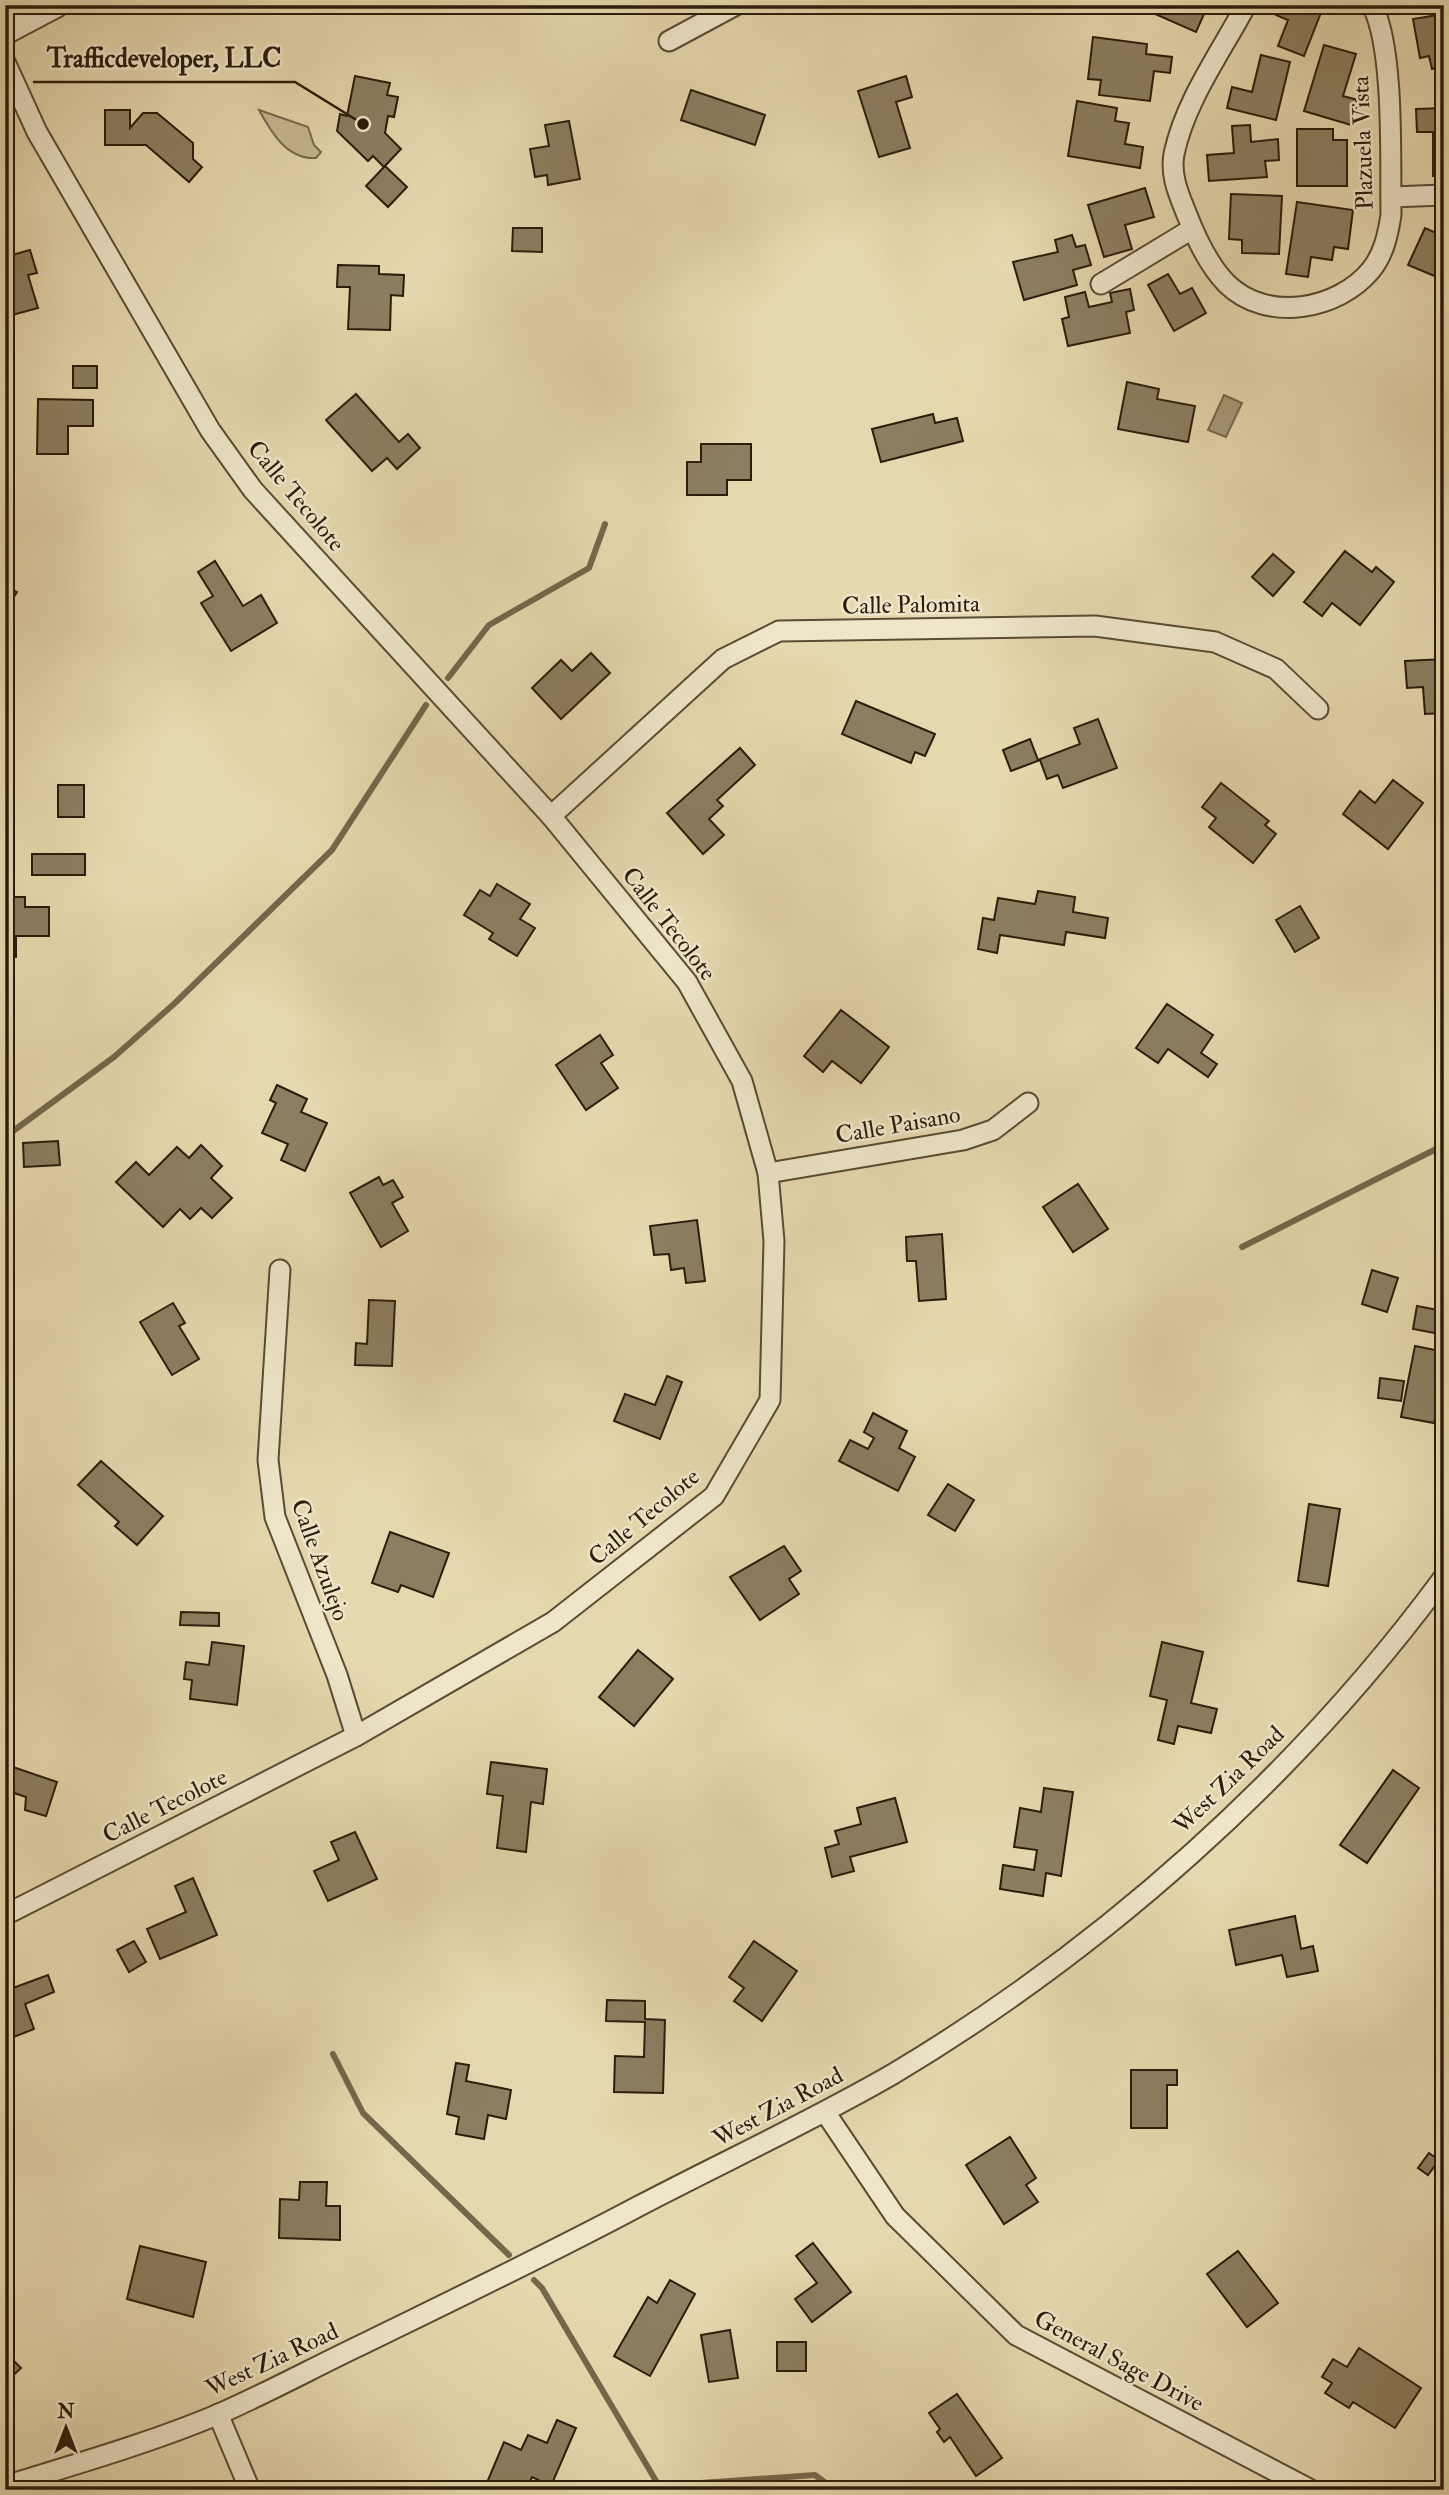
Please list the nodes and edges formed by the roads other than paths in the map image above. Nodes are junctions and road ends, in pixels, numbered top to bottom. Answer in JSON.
{"nodes":[{"id":1,"x":56,"y":5,"type":"edge"},
{"id":2,"x":736,"y":5,"type":"edge"},
{"id":3,"x":1245,"y":5,"type":"edge"},
{"id":4,"x":1372,"y":5,"type":"edge"},
{"id":5,"x":5,"y":32,"type":"edge"},
{"id":6,"x":669,"y":41,"type":"dead end"},
{"id":7,"x":5,"y":62,"type":"edge"},
{"id":8,"x":1444,"y":195,"type":"edge"},
{"id":9,"x":1391,"y":197,"type":"junction"},
{"id":10,"x":1192,"y":229,"type":"junction"},
{"id":11,"x":1101,"y":284,"type":"dead end"},
{"id":12,"x":1318,"y":709,"type":"dead end"},
{"id":13,"x":551,"y":816,"type":"junction"},
{"id":14,"x":1028,"y":1103,"type":"dead end"},
{"id":15,"x":768,"y":1173,"type":"junction"},
{"id":16,"x":280,"y":1270,"type":"dead end"},
{"id":17,"x":1444,"y":1577,"type":"edge"},
{"id":18,"x":356,"y":1735,"type":"junction"},
{"id":19,"x":5,"y":1915,"type":"edge"},
{"id":20,"x":825,"y":2112,"type":"junction"},
{"id":21,"x":218,"y":2414,"type":"junction"},
{"id":22,"x":5,"y":2486,"type":"edge"},
{"id":23,"x":250,"y":2490,"type":"edge"},
{"id":24,"x":1311,"y":2490,"type":"edge"}],
"edges":[{"from":1,"to":5,"type":"street"},
{"from":2,"to":6,"type":"street"},
{"from":3,"to":10,"type":"street","name":"Plazuela Vista"},
{"from":4,"to":9,"type":"street","name":"Plazuela Vista"},
{"from":7,"to":13,"type":"street","name":"Calle Tecolote"},
{"from":8,"to":9,"type":"street"},
{"from":9,"to":10,"type":"street","name":"Plazuela Vista"},
{"from":10,"to":11,"type":"street"},
{"from":12,"to":13,"type":"street","name":"Calle Palomita"},
{"from":13,"to":15,"type":"street","name":"Calle Tecolote"},
{"from":14,"to":15,"type":"street","name":"Calle Paisano"},
{"from":15,"to":18,"type":"street","name":"Calle Tecolote"},
{"from":16,"to":18,"type":"street","name":"Calle Azulejo"},
{"from":17,"to":20,"type":"street","name":"West Zia Road"},
{"from":18,"to":19,"type":"street","name":"Calle Tecolote"},
{"from":20,"to":21,"type":"street","name":"West Zia Road"},
{"from":20,"to":24,"type":"street","name":"General Sage Drive"},
{"from":21,"to":22,"type":"street","name":"West Zia Road"},
{"from":21,"to":23,"type":"street"}]}
